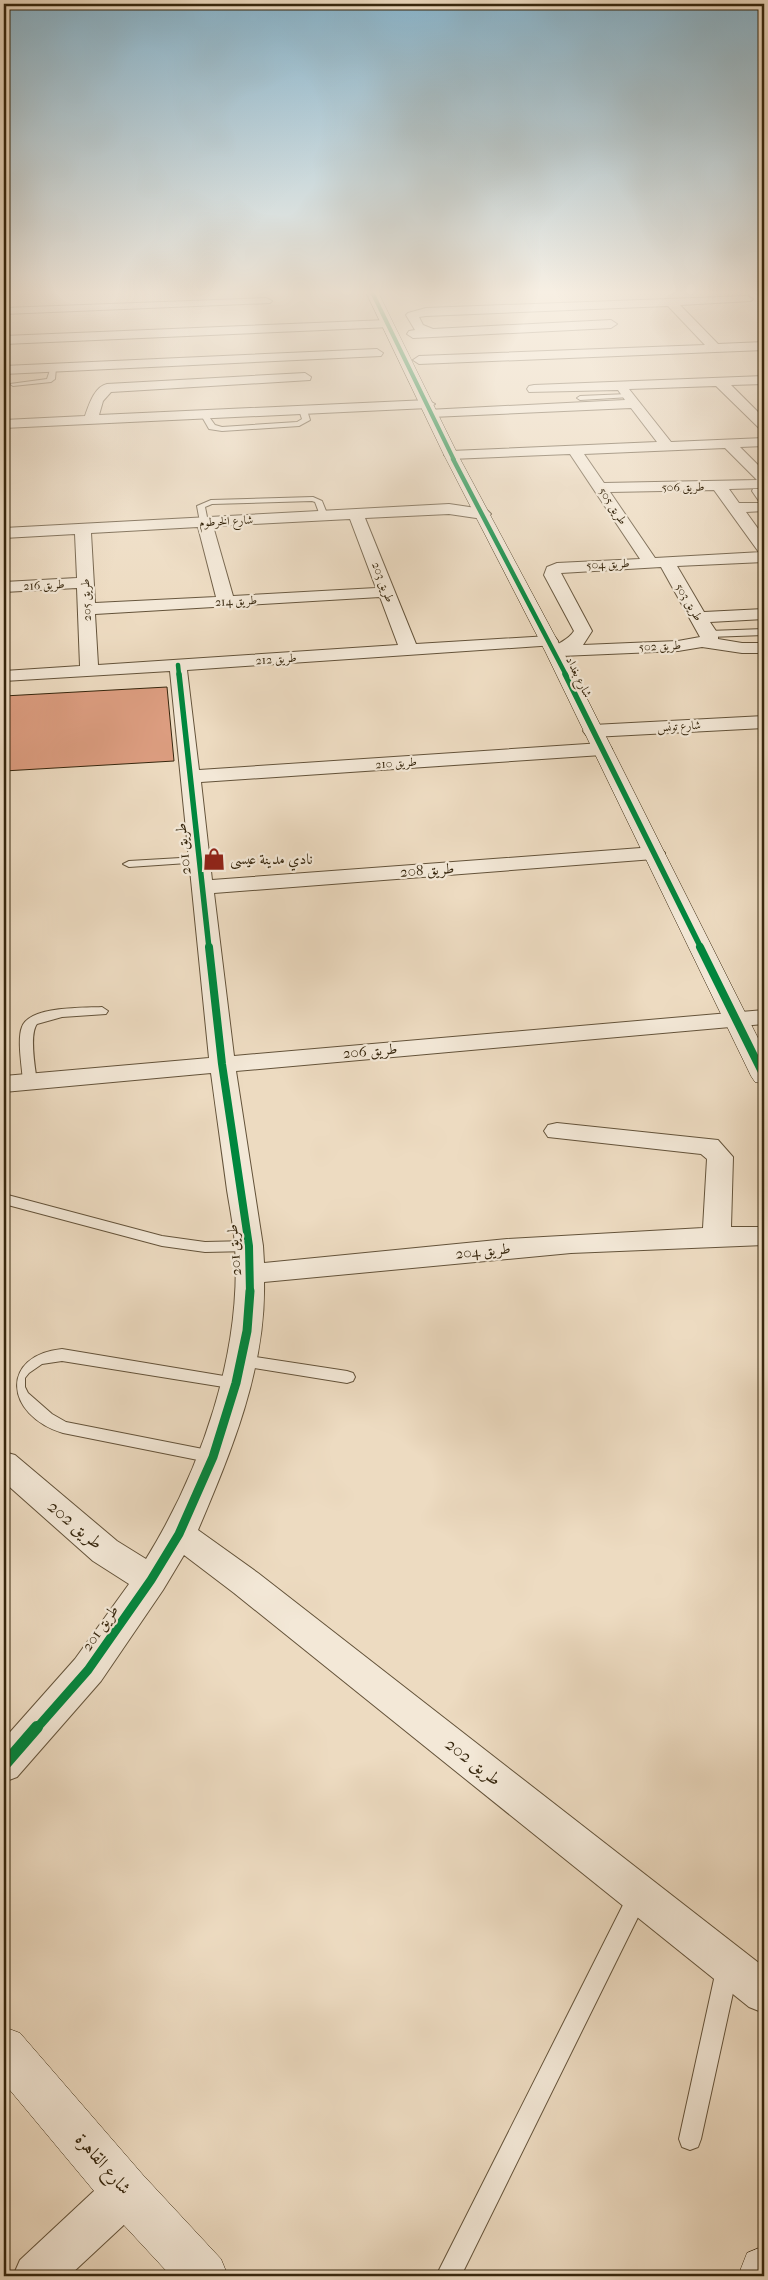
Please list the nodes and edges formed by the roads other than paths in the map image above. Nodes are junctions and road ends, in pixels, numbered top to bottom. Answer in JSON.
{"nodes":[{"id":1,"x":100,"y":396,"type":"edge"},
{"id":2,"x":312,"y":396,"type":"edge"},
{"id":3,"x":424,"y":396,"type":"edge"},
{"id":4,"x":539,"y":396,"type":"edge"},
{"id":5,"x":606,"y":396,"type":"edge"},
{"id":6,"x":619,"y":396,"type":"edge"},
{"id":7,"x":629,"y":396,"type":"edge"},
{"id":8,"x":735,"y":396,"type":"edge"},
{"id":9,"x":580,"y":398,"type":"dead end"},
{"id":10,"x":430,"y":408,"type":"junction"},
{"id":11,"x":546,"y":408,"type":"junction"},
{"id":12,"x":317,"y":409,"type":"junction"},
{"id":13,"x":91,"y":420,"type":"junction"},
{"id":14,"x":4,"y":424,"type":"edge"},
{"id":15,"x":764,"y":425,"type":"edge"},
{"id":16,"x":764,"y":442,"type":"edge"},
{"id":17,"x":729,"y":444,"type":"junction"},
{"id":18,"x":667,"y":446,"type":"junction"},
{"id":19,"x":574,"y":450,"type":"junction"},
{"id":20,"x":451,"y":455,"type":"junction"},
{"id":21,"x":761,"y":485,"type":"edge"},
{"id":22,"x":718,"y":486,"type":"junction"},
{"id":23,"x":601,"y":488,"type":"junction"},
{"id":24,"x":764,"y":502,"type":"edge"},
{"id":25,"x":764,"y":507,"type":"edge"},
{"id":26,"x":735,"y":508,"type":"junction"},
{"id":27,"x":480,"y":509,"type":"junction"},
{"id":28,"x":356,"y":514,"type":"junction"},
{"id":29,"x":204,"y":522,"type":"junction"},
{"id":30,"x":83,"y":529,"type":"junction"},
{"id":31,"x":4,"y":533,"type":"edge"},
{"id":32,"x":764,"y":548,"type":"edge"},
{"id":33,"x":764,"y":557,"type":"edge"},
{"id":34,"x":658,"y":562,"type":"junction"},
{"id":35,"x":85,"y":583,"type":"junction"},
{"id":36,"x":4,"y":587,"type":"edge"},
{"id":37,"x":386,"y":592,"type":"junction"},
{"id":38,"x":226,"y":601,"type":"junction"},
{"id":39,"x":86,"y":609,"type":"junction"},
{"id":40,"x":764,"y":614,"type":"edge"},
{"id":41,"x":698,"y":617,"type":"junction"},
{"id":42,"x":764,"y":632,"type":"edge"},
{"id":43,"x":709,"y":638,"type":"junction"},
{"id":44,"x":555,"y":648,"type":"junction"},
{"id":45,"x":764,"y":648,"type":"edge"},
{"id":46,"x":409,"y":650,"type":"junction"},
{"id":47,"x":178,"y":665,"type":"junction"},
{"id":48,"x":89,"y":671,"type":"junction"},
{"id":49,"x":4,"y":676,"type":"edge"},
{"id":50,"x":764,"y":722,"type":"edge"},
{"id":51,"x":593,"y":731,"type":"junction"},
{"id":52,"x":602,"y":749,"type":"junction"},
{"id":53,"x":189,"y":777,"type":"junction"},
{"id":54,"x":654,"y":853,"type":"junction"},
{"id":55,"x":198,"y":860,"type":"junction"},
{"id":56,"x":129,"y":864,"type":"dead end"},
{"id":57,"x":201,"y":887,"type":"junction"},
{"id":58,"x":102,"y":1010,"type":"dead end"},
{"id":59,"x":764,"y":1016,"type":"edge"},
{"id":60,"x":736,"y":1019,"type":"junction"},
{"id":61,"x":222,"y":1064,"type":"junction"},
{"id":62,"x":764,"y":1076,"type":"edge"},
{"id":63,"x":30,"y":1081,"type":"junction"},
{"id":64,"x":4,"y":1084,"type":"edge"},
{"id":65,"x":557,"y":1131,"type":"dead end"},
{"id":66,"x":4,"y":1198,"type":"edge"},
{"id":67,"x":717,"y":1236,"type":"junction"},
{"id":68,"x":764,"y":1236,"type":"edge"},
{"id":69,"x":249,"y":1246,"type":"junction"},
{"id":70,"x":250,"y":1274,"type":"junction"},
{"id":71,"x":239,"y":1372,"type":"junction"},
{"id":72,"x":347,"y":1377,"type":"dead end"},
{"id":73,"x":213,"y":1458,"type":"junction"},
{"id":74,"x":4,"y":1464,"type":"edge"},
{"id":75,"x":179,"y":1534,"type":"junction"},
{"id":76,"x":151,"y":1580,"type":"junction"},
{"id":77,"x":4,"y":1765,"type":"edge"},
{"id":78,"x":639,"y":1893,"type":"junction"},
{"id":79,"x":728,"y":1964,"type":"junction"},
{"id":80,"x":764,"y":1993,"type":"edge"},
{"id":81,"x":4,"y":2050,"type":"edge"},
{"id":82,"x":690,"y":2139,"type":"dead end"},
{"id":83,"x":126,"y":2192,"type":"junction"},
{"id":84,"x":764,"y":2270,"type":"edge"},
{"id":85,"x":36,"y":2276,"type":"edge"},
{"id":86,"x":204,"y":2276,"type":"edge"},
{"id":87,"x":448,"y":2276,"type":"edge"},
{"id":88,"x":762,"y":2276,"type":"edge"}],
"edges":[{"from":1,"to":13,"type":"street"},
{"from":2,"to":12,"type":"street"},
{"from":3,"to":10,"type":"street","name":"شارع بغداد"},
{"from":4,"to":11,"type":"street"},
{"from":5,"to":9,"type":"lane"},
{"from":6,"to":11,"type":"street"},
{"from":7,"to":18,"type":"street"},
{"from":8,"to":15,"type":"street"},
{"from":10,"to":11,"type":"street"},
{"from":10,"to":12,"type":"street"},
{"from":10,"to":20,"type":"street","name":"شارع بغداد"},
{"from":12,"to":13,"type":"street"},
{"from":13,"to":14,"type":"street"},
{"from":16,"to":17,"type":"street"},
{"from":17,"to":18,"type":"street"},
{"from":17,"to":21,"type":"street"},
{"from":18,"to":19,"type":"street"},
{"from":19,"to":20,"type":"street"},
{"from":19,"to":23,"type":"street","name":"طريق 505"},
{"from":20,"to":27,"type":"street","name":"شارع بغداد"},
{"from":21,"to":22,"type":"street","name":"طريق 506"},
{"from":21,"to":24,"type":"lane"},
{"from":22,"to":23,"type":"street","name":"طريق 506"},
{"from":22,"to":26,"type":"street"},
{"from":23,"to":34,"type":"street","name":"طريق 505"},
{"from":25,"to":26,"type":"street"},
{"from":26,"to":32,"type":"street"},
{"from":27,"to":28,"type":"street","name":"شارع الخرطوم"},
{"from":27,"to":44,"type":"street","name":"شارع بغداد"},
{"from":28,"to":29,"type":"street","name":"شارع الخرطوم"},
{"from":28,"to":37,"type":"street","name":"طريق 203"},
{"from":29,"to":30,"type":"street","name":"شارع الخرطوم"},
{"from":29,"to":38,"type":"street"},
{"from":30,"to":31,"type":"street","name":"شارع الخرطوم"},
{"from":30,"to":35,"type":"street","name":"طريق 205"},
{"from":33,"to":34,"type":"street","name":"طريق 504"},
{"from":34,"to":41,"type":"street","name":"طريق 503"},
{"from":34,"to":44,"type":"street","name":"طريق 504"},
{"from":35,"to":36,"type":"street","name":"طريق 216"},
{"from":35,"to":39,"type":"street","name":"طريق 205"},
{"from":37,"to":38,"type":"street","name":"طريق 214"},
{"from":37,"to":46,"type":"street","name":"طريق 203"},
{"from":38,"to":39,"type":"street","name":"طريق 214"},
{"from":39,"to":48,"type":"street","name":"طريق 205"},
{"from":40,"to":41,"type":"street"},
{"from":41,"to":43,"type":"street","name":"طريق 503"},
{"from":42,"to":43,"type":"lane"},
{"from":43,"to":44,"type":"street","name":"طريق 502"},
{"from":43,"to":45,"type":"street","name":"طريق 502"},
{"from":44,"to":46,"type":"street","name":"طريق 212"},
{"from":44,"to":51,"type":"street","name":"شارع بغداد"},
{"from":46,"to":47,"type":"street","name":"طريق 212"},
{"from":47,"to":48,"type":"street","name":"طريق 212"},
{"from":47,"to":53,"type":"street","name":"طريق 201"},
{"from":48,"to":49,"type":"street","name":"طريق 212"},
{"from":50,"to":51,"type":"street","name":"شارع تونس"},
{"from":51,"to":52,"type":"street","name":"شارع بغداد"},
{"from":52,"to":53,"type":"street","name":"طريق 210"},
{"from":52,"to":54,"type":"street","name":"شارع بغداد"},
{"from":53,"to":55,"type":"street","name":"طريق 201"},
{"from":54,"to":57,"type":"street","name":"طريق 208"},
{"from":54,"to":60,"type":"street","name":"شارع بغداد"},
{"from":55,"to":56,"type":"lane"},
{"from":55,"to":57,"type":"street","name":"طريق 201"},
{"from":57,"to":61,"type":"street","name":"طريق 201"},
{"from":58,"to":63,"type":"lane"},
{"from":59,"to":60,"type":"street","name":"طريق 206"},
{"from":60,"to":61,"type":"street","name":"طريق 206"},
{"from":60,"to":62,"type":"street","name":"شارع بغداد"},
{"from":61,"to":63,"type":"street","name":"طريق 206"},
{"from":61,"to":69,"type":"street","name":"طريق 201"},
{"from":63,"to":64,"type":"street","name":"طريق 206"},
{"from":65,"to":67,"type":"street"},
{"from":66,"to":69,"type":"lane"},
{"from":67,"to":68,"type":"street","name":"طريق 204"},
{"from":67,"to":70,"type":"street","name":"طريق 204"},
{"from":69,"to":70,"type":"street","name":"طريق 201"},
{"from":70,"to":71,"type":"street","name":"طريق 201"},
{"from":71,"to":72,"type":"lane"},
{"from":71,"to":73,"type":"street","name":"طريق 201"},
{"from":71,"to":73,"type":"lane"},
{"from":73,"to":75,"type":"street","name":"طريق 201"},
{"from":74,"to":76,"type":"street","name":"طريق 202"},
{"from":75,"to":76,"type":"street","name":"طريق 201"},
{"from":75,"to":78,"type":"street","name":"طريق 202"},
{"from":76,"to":77,"type":"street","name":"طريق 201"},
{"from":78,"to":79,"type":"street","name":"طريق 202"},
{"from":78,"to":87,"type":"lane"},
{"from":79,"to":80,"type":"street","name":"طريق 202"},
{"from":79,"to":82,"type":"lane"},
{"from":81,"to":83,"type":"street","name":"شارع القاهرة"},
{"from":83,"to":85,"type":"street"},
{"from":83,"to":86,"type":"street","name":"شارع القاهرة"},
{"from":84,"to":88,"type":"street"}]}
